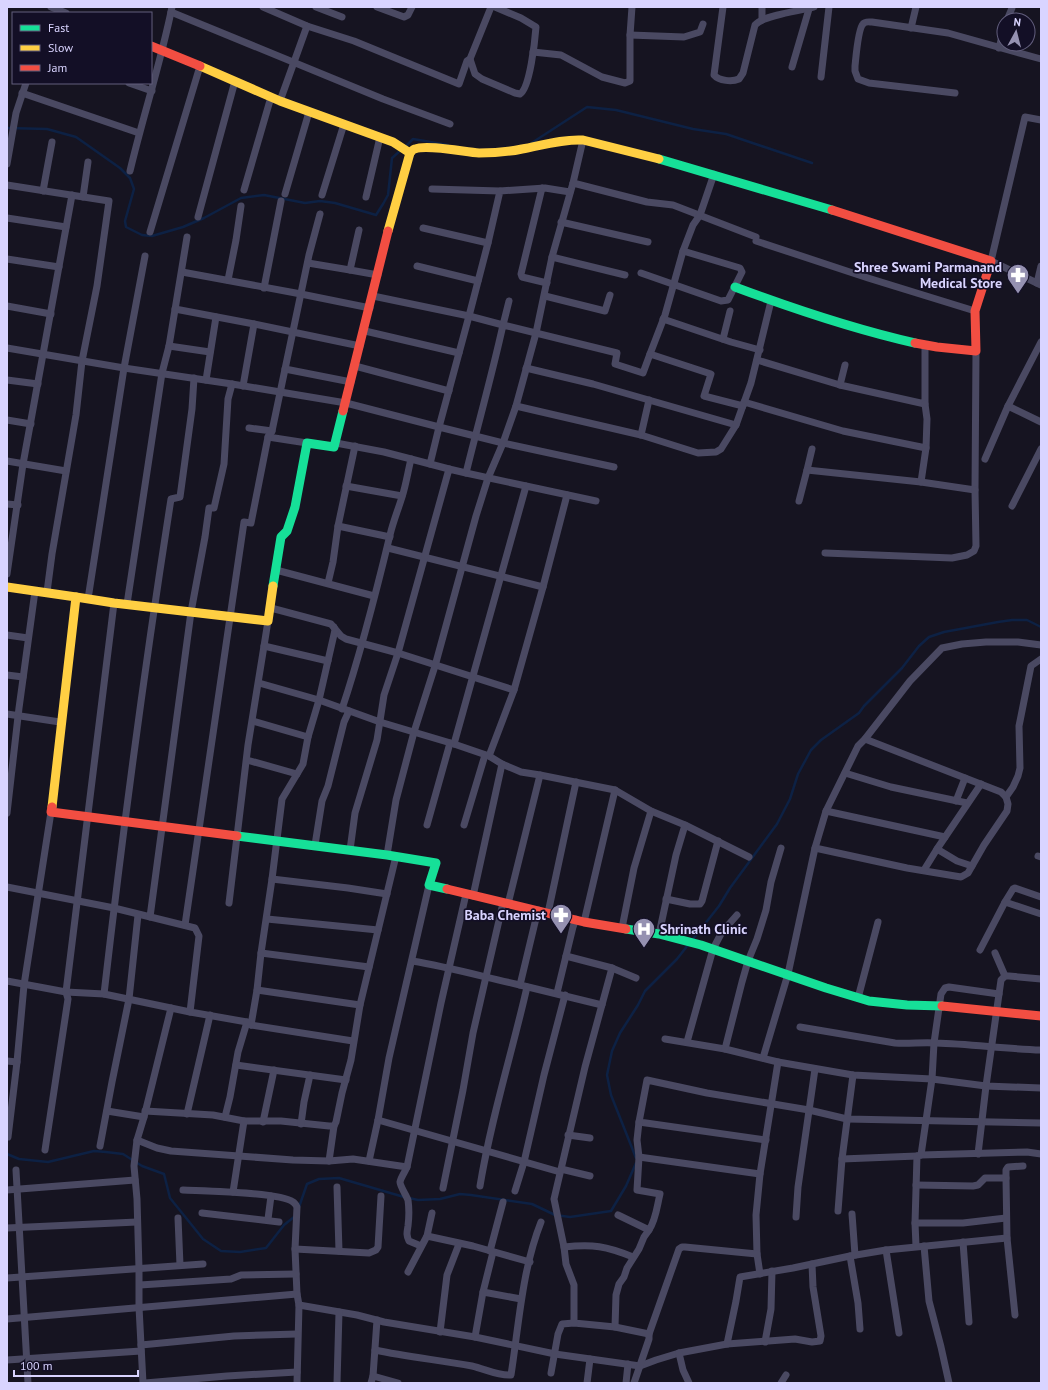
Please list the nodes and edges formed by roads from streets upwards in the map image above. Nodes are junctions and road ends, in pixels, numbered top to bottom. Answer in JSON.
{"nodes":[{"id":1,"x":263,"y":7,"type":"edge"},
{"id":2,"x":316,"y":7,"type":"edge"},
{"id":3,"x":377,"y":7,"type":"edge"},
{"id":4,"x":412,"y":7,"type":"edge"},
{"id":5,"x":491,"y":7,"type":"edge"},
{"id":6,"x":495,"y":7,"type":"edge"},
{"id":7,"x":632,"y":7,"type":"edge"},
{"id":8,"x":723,"y":7,"type":"edge"},
{"id":9,"x":762,"y":7,"type":"edge"},
{"id":10,"x":829,"y":7,"type":"edge"},
{"id":11,"x":916,"y":7,"type":"edge"},
{"id":12,"x":812,"y":8,"type":"edge"},
{"id":13,"x":53,"y":9,"type":"edge"},
{"id":14,"x":172,"y":10,"type":"edge"},
{"id":15,"x":63,"y":12,"type":"edge"},
{"id":16,"x":342,"y":17,"type":"dead end"},
{"id":17,"x":762,"y":20,"type":"junction"},
{"id":18,"x":703,"y":24,"type":"dead end"},
{"id":19,"x":307,"y":26,"type":"junction"},
{"id":20,"x":911,"y":28,"type":"junction"},
{"id":21,"x":630,"y":35,"type":"junction"},
{"id":22,"x":152,"y":46,"type":"edge"},
{"id":23,"x":996,"y":47,"type":"edge"},
{"id":24,"x":161,"y":50,"type":"junction"},
{"id":25,"x":533,"y":52,"type":"junction"},
{"id":26,"x":1014,"y":52,"type":"edge"},
{"id":27,"x":470,"y":59,"type":"junction"},
{"id":28,"x":1041,"y":59,"type":"edge"},
{"id":29,"x":294,"y":62,"type":"junction"},
{"id":30,"x":200,"y":66,"type":"junction"},
{"id":31,"x":792,"y":67,"type":"dead end"},
{"id":32,"x":821,"y":77,"type":"dead end"},
{"id":33,"x":235,"y":81,"type":"junction"},
{"id":34,"x":26,"y":84,"type":"edge"},
{"id":35,"x":131,"y":84,"type":"edge"},
{"id":36,"x":152,"y":91,"type":"junction"},
{"id":37,"x":22,"y":93,"type":"junction"},
{"id":38,"x":955,"y":93,"type":"dead end"},
{"id":39,"x":271,"y":97,"type":"junction"},
{"id":40,"x":280,"y":101,"type":"junction"},
{"id":41,"x":309,"y":112,"type":"junction"},
{"id":42,"x":1041,"y":120,"type":"edge"},
{"id":43,"x":344,"y":124,"type":"junction"},
{"id":44,"x":450,"y":124,"type":"dead end"},
{"id":45,"x":139,"y":133,"type":"junction"},
{"id":46,"x":380,"y":137,"type":"junction"},
{"id":47,"x":583,"y":140,"type":"junction"},
{"id":48,"x":52,"y":142,"type":"dead end"},
{"id":49,"x":407,"y":152,"type":"junction"},
{"id":50,"x":88,"y":162,"type":"dead end"},
{"id":51,"x":7,"y":164,"type":"edge"},
{"id":52,"x":130,"y":171,"type":"dead end"},
{"id":53,"x":714,"y":174,"type":"junction"},
{"id":54,"x":573,"y":183,"type":"junction"},
{"id":55,"x":7,"y":185,"type":"edge"},
{"id":56,"x":542,"y":188,"type":"junction"},
{"id":57,"x":432,"y":189,"type":"dead end"},
{"id":58,"x":244,"y":190,"type":"dead end"},
{"id":59,"x":43,"y":191,"type":"junction"},
{"id":60,"x":500,"y":191,"type":"junction"},
{"id":61,"x":570,"y":192,"type":"junction"},
{"id":62,"x":72,"y":195,"type":"junction"},
{"id":63,"x":322,"y":195,"type":"dead end"},
{"id":64,"x":84,"y":197,"type":"junction"},
{"id":65,"x":366,"y":198,"type":"dead end"},
{"id":66,"x":241,"y":206,"type":"dead end"},
{"id":67,"x":320,"y":214,"type":"dead end"},
{"id":68,"x":700,"y":215,"type":"junction"},
{"id":69,"x":198,"y":217,"type":"dead end"},
{"id":70,"x":7,"y":218,"type":"edge"},
{"id":71,"x":561,"y":222,"type":"junction"},
{"id":72,"x":66,"y":228,"type":"junction"},
{"id":73,"x":423,"y":228,"type":"dead end"},
{"id":74,"x":359,"y":230,"type":"dead end"},
{"id":75,"x":150,"y":232,"type":"dead end"},
{"id":76,"x":187,"y":237,"type":"dead end"},
{"id":77,"x":648,"y":242,"type":"dead end"},
{"id":78,"x":488,"y":244,"type":"junction"},
{"id":79,"x":683,"y":251,"type":"junction"},
{"id":80,"x":145,"y":256,"type":"dead end"},
{"id":81,"x":552,"y":258,"type":"junction"},
{"id":82,"x":7,"y":259,"type":"edge"},
{"id":83,"x":991,"y":261,"type":"junction"},
{"id":84,"x":308,"y":263,"type":"junction"},
{"id":85,"x":417,"y":266,"type":"dead end"},
{"id":86,"x":1041,"y":266,"type":"edge"},
{"id":87,"x":59,"y":267,"type":"junction"},
{"id":88,"x":350,"y":270,"type":"junction"},
{"id":89,"x":182,"y":272,"type":"junction"},
{"id":90,"x":642,"y":273,"type":"dead end"},
{"id":91,"x":378,"y":275,"type":"junction"},
{"id":92,"x":625,"y":275,"type":"dead end"},
{"id":93,"x":228,"y":280,"type":"junction"},
{"id":94,"x":478,"y":281,"type":"junction"},
{"id":95,"x":547,"y":283,"type":"junction"},
{"id":96,"x":674,"y":283,"type":"junction"},
{"id":97,"x":1039,"y":284,"type":"edge"},
{"id":98,"x":735,"y":287,"type":"junction"},
{"id":99,"x":264,"y":288,"type":"junction"},
{"id":100,"x":301,"y":294,"type":"junction"},
{"id":101,"x":610,"y":295,"type":"dead end"},
{"id":102,"x":373,"y":296,"type":"junction"},
{"id":103,"x":545,"y":296,"type":"junction"},
{"id":104,"x":509,"y":301,"type":"dead end"},
{"id":105,"x":771,"y":301,"type":"junction"},
{"id":106,"x":7,"y":306,"type":"edge"},
{"id":107,"x":370,"y":308,"type":"junction"},
{"id":108,"x":175,"y":309,"type":"junction"},
{"id":109,"x":730,"y":311,"type":"dead end"},
{"id":110,"x":975,"y":311,"type":"junction"},
{"id":111,"x":50,"y":314,"type":"junction"},
{"id":112,"x":216,"y":316,"type":"junction"},
{"id":113,"x":469,"y":316,"type":"junction"},
{"id":114,"x":663,"y":319,"type":"junction"},
{"id":115,"x":254,"y":324,"type":"junction"},
{"id":116,"x":503,"y":325,"type":"junction"},
{"id":117,"x":365,"y":331,"type":"junction"},
{"id":118,"x":293,"y":333,"type":"junction"},
{"id":119,"x":536,"y":333,"type":"junction"},
{"id":120,"x":723,"y":339,"type":"junction"},
{"id":121,"x":1041,"y":342,"type":"edge"},
{"id":122,"x":925,"y":345,"type":"junction"},
{"id":123,"x":169,"y":346,"type":"junction"},
{"id":124,"x":360,"y":346,"type":"junction"},
{"id":125,"x":7,"y":348,"type":"edge"},
{"id":126,"x":760,"y":350,"type":"junction"},
{"id":127,"x":976,"y":351,"type":"junction"},
{"id":128,"x":210,"y":352,"type":"junction"},
{"id":129,"x":459,"y":353,"type":"junction"},
{"id":130,"x":43,"y":354,"type":"junction"},
{"id":131,"x":650,"y":354,"type":"junction"},
{"id":132,"x":757,"y":360,"type":"junction"},
{"id":133,"x":82,"y":361,"type":"junction"},
{"id":134,"x":845,"y":365,"type":"dead end"},
{"id":135,"x":354,"y":366,"type":"junction"},
{"id":136,"x":124,"y":368,"type":"junction"},
{"id":137,"x":526,"y":368,"type":"junction"},
{"id":138,"x":285,"y":369,"type":"junction"},
{"id":139,"x":162,"y":373,"type":"junction"},
{"id":140,"x":194,"y":378,"type":"junction"},
{"id":141,"x":7,"y":380,"type":"edge"},
{"id":142,"x":206,"y":380,"type":"junction"},
{"id":143,"x":351,"y":382,"type":"junction"},
{"id":144,"x":38,"y":384,"type":"junction"},
{"id":145,"x":232,"y":384,"type":"junction"},
{"id":146,"x":840,"y":385,"type":"junction"},
{"id":147,"x":243,"y":386,"type":"junction"},
{"id":148,"x":449,"y":390,"type":"junction"},
{"id":149,"x":280,"y":392,"type":"junction"},
{"id":150,"x":649,"y":400,"type":"junction"},
{"id":151,"x":346,"y":403,"type":"junction"},
{"id":152,"x":743,"y":404,"type":"junction"},
{"id":153,"x":925,"y":404,"type":"junction"},
{"id":154,"x":516,"y":406,"type":"junction"},
{"id":155,"x":1008,"y":406,"type":"junction"},
{"id":156,"x":7,"y":420,"type":"edge"},
{"id":157,"x":1041,"y":422,"type":"edge"},
{"id":158,"x":31,"y":424,"type":"junction"},
{"id":159,"x":736,"y":425,"type":"junction"},
{"id":160,"x":439,"y":427,"type":"junction"},
{"id":161,"x":249,"y":428,"type":"dead end"},
{"id":162,"x":270,"y":434,"type":"junction"},
{"id":163,"x":475,"y":436,"type":"junction"},
{"id":164,"x":641,"y":436,"type":"junction"},
{"id":165,"x":336,"y":442,"type":"junction"},
{"id":166,"x":307,"y":443,"type":"junction"},
{"id":167,"x":503,"y":443,"type":"junction"},
{"id":168,"x":355,"y":446,"type":"junction"},
{"id":169,"x":926,"y":448,"type":"junction"},
{"id":170,"x":812,"y":449,"type":"dead end"},
{"id":171,"x":1041,"y":449,"type":"edge"},
{"id":172,"x":411,"y":459,"type":"junction"},
{"id":173,"x":984,"y":459,"type":"dead end"},
{"id":174,"x":7,"y":461,"type":"edge"},
{"id":175,"x":23,"y":464,"type":"junction"},
{"id":176,"x":430,"y":464,"type":"junction"},
{"id":177,"x":614,"y":467,"type":"dead end"},
{"id":178,"x":449,"y":469,"type":"junction"},
{"id":179,"x":807,"y":470,"type":"junction"},
{"id":180,"x":66,"y":471,"type":"junction"},
{"id":181,"x":466,"y":473,"type":"junction"},
{"id":182,"x":488,"y":478,"type":"junction"},
{"id":183,"x":920,"y":482,"type":"junction"},
{"id":184,"x":346,"y":486,"type":"junction"},
{"id":185,"x":526,"y":486,"type":"junction"},
{"id":186,"x":975,"y":490,"type":"junction"},
{"id":187,"x":567,"y":495,"type":"junction"},
{"id":188,"x":402,"y":496,"type":"junction"},
{"id":189,"x":596,"y":501,"type":"dead end"},
{"id":190,"x":799,"y":501,"type":"dead end"},
{"id":191,"x":7,"y":504,"type":"edge"},
{"id":192,"x":18,"y":505,"type":"junction"},
{"id":193,"x":1012,"y":506,"type":"dead end"},
{"id":194,"x":338,"y":526,"type":"junction"},
{"id":195,"x":390,"y":537,"type":"junction"},
{"id":196,"x":9,"y":543,"type":"edge"},
{"id":197,"x":388,"y":548,"type":"junction"},
{"id":198,"x":825,"y":553,"type":"dead end"},
{"id":199,"x":424,"y":557,"type":"junction"},
{"id":200,"x":462,"y":567,"type":"junction"},
{"id":201,"x":276,"y":570,"type":"junction"},
{"id":202,"x":7,"y":574,"type":"edge"},
{"id":203,"x":501,"y":576,"type":"junction"},
{"id":204,"x":328,"y":583,"type":"junction"},
{"id":205,"x":7,"y":587,"type":"edge"},
{"id":206,"x":542,"y":587,"type":"junction"},
{"id":207,"x":35,"y":591,"type":"junction"},
{"id":208,"x":48,"y":592,"type":"junction"},
{"id":209,"x":374,"y":596,"type":"junction"},
{"id":210,"x":76,"y":597,"type":"junction"},
{"id":211,"x":88,"y":599,"type":"junction"},
{"id":212,"x":114,"y":603,"type":"junction"},
{"id":213,"x":127,"y":604,"type":"junction"},
{"id":214,"x":154,"y":607,"type":"junction"},
{"id":215,"x":271,"y":608,"type":"junction"},
{"id":216,"x":191,"y":612,"type":"junction"},
{"id":217,"x":230,"y":616,"type":"junction"},
{"id":218,"x":268,"y":621,"type":"junction"},
{"id":219,"x":334,"y":627,"type":"junction"},
{"id":220,"x":7,"y":635,"type":"edge"},
{"id":221,"x":28,"y":638,"type":"junction"},
{"id":222,"x":362,"y":643,"type":"junction"},
{"id":223,"x":1041,"y":645,"type":"edge"},
{"id":224,"x":264,"y":646,"type":"junction"},
{"id":225,"x":398,"y":653,"type":"junction"},
{"id":226,"x":1041,"y":659,"type":"edge"},
{"id":227,"x":328,"y":661,"type":"junction"},
{"id":228,"x":435,"y":666,"type":"junction"},
{"id":229,"x":7,"y":675,"type":"edge"},
{"id":230,"x":23,"y":678,"type":"junction"},
{"id":231,"x":471,"y":678,"type":"junction"},
{"id":232,"x":259,"y":684,"type":"junction"},
{"id":233,"x":514,"y":690,"type":"junction"},
{"id":234,"x":319,"y":700,"type":"junction"},
{"id":235,"x":345,"y":710,"type":"junction"},
{"id":236,"x":7,"y":714,"type":"edge"},
{"id":237,"x":18,"y":716,"type":"junction"},
{"id":238,"x":253,"y":721,"type":"junction"},
{"id":239,"x":60,"y":722,"type":"junction"},
{"id":240,"x":380,"y":722,"type":"junction"},
{"id":241,"x":414,"y":732,"type":"junction"},
{"id":242,"x":308,"y":737,"type":"junction"},
{"id":243,"x":865,"y":739,"type":"junction"},
{"id":244,"x":452,"y":744,"type":"junction"},
{"id":245,"x":487,"y":756,"type":"junction"},
{"id":246,"x":247,"y":760,"type":"junction"},
{"id":247,"x":502,"y":764,"type":"junction"},
{"id":248,"x":9,"y":769,"type":"edge"},
{"id":249,"x":845,"y":773,"type":"junction"},
{"id":250,"x":297,"y":774,"type":"junction"},
{"id":251,"x":540,"y":774,"type":"junction"},
{"id":252,"x":965,"y":778,"type":"junction"},
{"id":253,"x":576,"y":782,"type":"junction"},
{"id":254,"x":981,"y":784,"type":"junction"},
{"id":255,"x":615,"y":790,"type":"junction"},
{"id":256,"x":1006,"y":797,"type":"junction"},
{"id":257,"x":956,"y":801,"type":"junction"},
{"id":258,"x":967,"y":804,"type":"junction"},
{"id":259,"x":7,"y":808,"type":"edge"},
{"id":260,"x":651,"y":811,"type":"junction"},
{"id":261,"x":826,"y":811,"type":"junction"},
{"id":262,"x":51,"y":812,"type":"junction"},
{"id":263,"x":88,"y":816,"type":"junction"},
{"id":264,"x":125,"y":821,"type":"junction"},
{"id":265,"x":427,"y":825,"type":"dead end"},
{"id":266,"x":464,"y":825,"type":"dead end"},
{"id":267,"x":685,"y":825,"type":"junction"},
{"id":268,"x":162,"y":826,"type":"junction"},
{"id":269,"x":200,"y":830,"type":"junction"},
{"id":270,"x":237,"y":836,"type":"junction"},
{"id":271,"x":946,"y":837,"type":"junction"},
{"id":272,"x":276,"y":841,"type":"junction"},
{"id":273,"x":718,"y":841,"type":"junction"},
{"id":274,"x":315,"y":845,"type":"junction"},
{"id":275,"x":781,"y":848,"type":"dead end"},
{"id":276,"x":815,"y":848,"type":"junction"},
{"id":277,"x":937,"y":849,"type":"junction"},
{"id":278,"x":350,"y":850,"type":"junction"},
{"id":279,"x":391,"y":855,"type":"junction"},
{"id":280,"x":749,"y":858,"type":"dead end"},
{"id":281,"x":972,"y":866,"type":"junction"},
{"id":282,"x":924,"y":870,"type":"junction"},
{"id":283,"x":272,"y":879,"type":"junction"},
{"id":284,"x":430,"y":885,"type":"junction"},
{"id":285,"x":7,"y":887,"type":"edge"},
{"id":286,"x":39,"y":893,"type":"junction"},
{"id":287,"x":387,"y":894,"type":"junction"},
{"id":288,"x":470,"y":895,"type":"junction"},
{"id":289,"x":1041,"y":897,"type":"edge"},
{"id":290,"x":666,"y":899,"type":"junction"},
{"id":291,"x":77,"y":902,"type":"junction"},
{"id":292,"x":1005,"y":902,"type":"junction"},
{"id":293,"x":229,"y":903,"type":"dead end"},
{"id":294,"x":506,"y":903,"type":"junction"},
{"id":295,"x":114,"y":908,"type":"junction"},
{"id":296,"x":538,"y":910,"type":"junction"},
{"id":297,"x":548,"y":913,"type":"junction"},
{"id":298,"x":138,"y":914,"type":"junction"},
{"id":299,"x":1041,"y":914,"type":"edge"},
{"id":300,"x":737,"y":915,"type":"dead end"},
{"id":301,"x":150,"y":917,"type":"junction"},
{"id":302,"x":267,"y":919,"type":"junction"},
{"id":303,"x":580,"y":921,"type":"junction"},
{"id":304,"x":878,"y":922,"type":"dead end"},
{"id":305,"x":185,"y":925,"type":"junction"},
{"id":306,"x":622,"y":928,"type":"junction"},
{"id":307,"x":378,"y":930,"type":"junction"},
{"id":308,"x":659,"y":934,"type":"junction"},
{"id":309,"x":713,"y":949,"type":"junction"},
{"id":310,"x":980,"y":950,"type":"dead end"},
{"id":311,"x":261,"y":953,"type":"junction"},
{"id":312,"x":995,"y":953,"type":"dead end"},
{"id":313,"x":566,"y":956,"type":"junction"},
{"id":314,"x":412,"y":961,"type":"junction"},
{"id":315,"x":748,"y":961,"type":"junction"},
{"id":316,"x":369,"y":967,"type":"junction"},
{"id":317,"x":449,"y":968,"type":"junction"},
{"id":318,"x":612,"y":968,"type":"junction"},
{"id":319,"x":788,"y":974,"type":"junction"},
{"id":320,"x":1005,"y":976,"type":"junction"},
{"id":321,"x":485,"y":977,"type":"junction"},
{"id":322,"x":636,"y":978,"type":"dead end"},
{"id":323,"x":1041,"y":979,"type":"edge"},
{"id":324,"x":7,"y":981,"type":"edge"},
{"id":325,"x":24,"y":985,"type":"junction"},
{"id":326,"x":524,"y":986,"type":"junction"},
{"id":327,"x":257,"y":990,"type":"junction"},
{"id":328,"x":66,"y":992,"type":"junction"},
{"id":329,"x":557,"y":993,"type":"junction"},
{"id":330,"x":104,"y":994,"type":"junction"},
{"id":331,"x":998,"y":994,"type":"junction"},
{"id":332,"x":565,"y":995,"type":"junction"},
{"id":333,"x":858,"y":998,"type":"junction"},
{"id":334,"x":129,"y":999,"type":"junction"},
{"id":335,"x":360,"y":1005,"type":"junction"},
{"id":336,"x":602,"y":1005,"type":"junction"},
{"id":337,"x":939,"y":1006,"type":"junction"},
{"id":338,"x":171,"y":1008,"type":"junction"},
{"id":339,"x":190,"y":1012,"type":"junction"},
{"id":340,"x":996,"y":1013,"type":"junction"},
{"id":341,"x":210,"y":1015,"type":"junction"},
{"id":342,"x":1041,"y":1016,"type":"edge"},
{"id":343,"x":249,"y":1024,"type":"junction"},
{"id":344,"x":800,"y":1027,"type":"dead end"},
{"id":345,"x":665,"y":1039,"type":"dead end"},
{"id":346,"x":353,"y":1041,"type":"junction"},
{"id":347,"x":687,"y":1042,"type":"junction"},
{"id":348,"x":934,"y":1043,"type":"junction"},
{"id":349,"x":993,"y":1048,"type":"junction"},
{"id":350,"x":726,"y":1049,"type":"junction"},
{"id":351,"x":1041,"y":1050,"type":"edge"},
{"id":352,"x":762,"y":1058,"type":"junction"},
{"id":353,"x":7,"y":1061,"type":"edge"},
{"id":354,"x":17,"y":1062,"type":"junction"},
{"id":355,"x":778,"y":1062,"type":"junction"},
{"id":356,"x":236,"y":1065,"type":"junction"},
{"id":357,"x":816,"y":1069,"type":"junction"},
{"id":358,"x":274,"y":1070,"type":"junction"},
{"id":359,"x":310,"y":1075,"type":"junction"},
{"id":360,"x":853,"y":1075,"type":"junction"},
{"id":361,"x":932,"y":1079,"type":"junction"},
{"id":362,"x":346,"y":1080,"type":"junction"},
{"id":363,"x":986,"y":1086,"type":"junction"},
{"id":364,"x":1041,"y":1088,"type":"edge"},
{"id":365,"x":770,"y":1104,"type":"junction"},
{"id":366,"x":809,"y":1110,"type":"junction"},
{"id":367,"x":107,"y":1111,"type":"junction"},
{"id":368,"x":145,"y":1114,"type":"junction"},
{"id":369,"x":187,"y":1114,"type":"junction"},
{"id":370,"x":225,"y":1117,"type":"junction"},
{"id":371,"x":847,"y":1119,"type":"junction"},
{"id":372,"x":378,"y":1120,"type":"junction"},
{"id":373,"x":926,"y":1120,"type":"junction"},
{"id":374,"x":244,"y":1121,"type":"junction"},
{"id":375,"x":263,"y":1122,"type":"junction"},
{"id":376,"x":639,"y":1122,"type":"junction"},
{"id":377,"x":982,"y":1122,"type":"junction"},
{"id":378,"x":1041,"y":1123,"type":"edge"},
{"id":379,"x":301,"y":1124,"type":"junction"},
{"id":380,"x":334,"y":1126,"type":"junction"},
{"id":381,"x":414,"y":1130,"type":"junction"},
{"id":382,"x":568,"y":1135,"type":"junction"},
{"id":383,"x":8,"y":1137,"type":"dead end"},
{"id":384,"x":590,"y":1138,"type":"dead end"},
{"id":385,"x":137,"y":1140,"type":"junction"},
{"id":386,"x":766,"y":1140,"type":"junction"},
{"id":387,"x":451,"y":1141,"type":"junction"},
{"id":388,"x":100,"y":1146,"type":"dead end"},
{"id":389,"x":45,"y":1150,"type":"dead end"},
{"id":390,"x":486,"y":1150,"type":"junction"},
{"id":391,"x":978,"y":1154,"type":"junction"},
{"id":392,"x":1041,"y":1154,"type":"edge"},
{"id":393,"x":919,"y":1156,"type":"junction"},
{"id":394,"x":239,"y":1157,"type":"junction"},
{"id":395,"x":639,"y":1157,"type":"junction"},
{"id":396,"x":842,"y":1159,"type":"junction"},
{"id":397,"x":329,"y":1161,"type":"junction"},
{"id":398,"x":369,"y":1161,"type":"junction"},
{"id":399,"x":524,"y":1162,"type":"junction"},
{"id":400,"x":1023,"y":1166,"type":"dead end"},
{"id":401,"x":407,"y":1167,"type":"junction"},
{"id":402,"x":16,"y":1170,"type":"dead end"},
{"id":403,"x":560,"y":1170,"type":"junction"},
{"id":404,"x":760,"y":1174,"type":"junction"},
{"id":405,"x":590,"y":1176,"type":"dead end"},
{"id":406,"x":1006,"y":1178,"type":"junction"},
{"id":407,"x":135,"y":1180,"type":"junction"},
{"id":408,"x":916,"y":1185,"type":"junction"},
{"id":409,"x":480,"y":1186,"type":"dead end"},
{"id":410,"x":337,"y":1187,"type":"dead end"},
{"id":411,"x":442,"y":1188,"type":"dead end"},
{"id":412,"x":17,"y":1189,"type":"junction"},
{"id":413,"x":7,"y":1190,"type":"edge"},
{"id":414,"x":183,"y":1190,"type":"dead end"},
{"id":415,"x":515,"y":1191,"type":"dead end"},
{"id":416,"x":233,"y":1192,"type":"junction"},
{"id":417,"x":271,"y":1196,"type":"junction"},
{"id":418,"x":381,"y":1196,"type":"dead end"},
{"id":419,"x":503,"y":1202,"type":"dead end"},
{"id":420,"x":838,"y":1211,"type":"dead end"},
{"id":421,"x":202,"y":1213,"type":"dead end"},
{"id":422,"x":432,"y":1213,"type":"dead end"},
{"id":423,"x":852,"y":1214,"type":"dead end"},
{"id":424,"x":618,"y":1215,"type":"dead end"},
{"id":425,"x":796,"y":1217,"type":"dead end"},
{"id":426,"x":178,"y":1218,"type":"dead end"},
{"id":427,"x":1006,"y":1218,"type":"junction"},
{"id":428,"x":268,"y":1219,"type":"junction"},
{"id":429,"x":137,"y":1222,"type":"junction"},
{"id":430,"x":279,"y":1222,"type":"dead end"},
{"id":431,"x":541,"y":1222,"type":"dead end"},
{"id":432,"x":915,"y":1223,"type":"junction"},
{"id":433,"x":19,"y":1227,"type":"junction"},
{"id":434,"x":7,"y":1228,"type":"edge"},
{"id":435,"x":649,"y":1230,"type":"junction"},
{"id":436,"x":427,"y":1236,"type":"junction"},
{"id":437,"x":1007,"y":1238,"type":"junction"},
{"id":438,"x":963,"y":1242,"type":"junction"},
{"id":439,"x":459,"y":1244,"type":"junction"},
{"id":440,"x":421,"y":1246,"type":"junction"},
{"id":441,"x":920,"y":1246,"type":"junction"},
{"id":442,"x":564,"y":1247,"type":"junction"},
{"id":443,"x":295,"y":1249,"type":"junction"},
{"id":444,"x":886,"y":1250,"type":"junction"},
{"id":445,"x":339,"y":1251,"type":"junction"},
{"id":446,"x":492,"y":1252,"type":"junction"},
{"id":447,"x":757,"y":1254,"type":"junction"},
{"id":448,"x":853,"y":1255,"type":"junction"},
{"id":449,"x":633,"y":1257,"type":"junction"},
{"id":450,"x":530,"y":1262,"type":"junction"},
{"id":451,"x":180,"y":1264,"type":"junction"},
{"id":452,"x":203,"y":1264,"type":"dead end"},
{"id":453,"x":812,"y":1264,"type":"junction"},
{"id":454,"x":139,"y":1269,"type":"junction"},
{"id":455,"x":772,"y":1271,"type":"junction"},
{"id":456,"x":408,"y":1272,"type":"dead end"},
{"id":457,"x":296,"y":1274,"type":"junction"},
{"id":458,"x":760,"y":1274,"type":"junction"},
{"id":459,"x":7,"y":1278,"type":"edge"},
{"id":460,"x":22,"y":1278,"type":"junction"},
{"id":461,"x":140,"y":1285,"type":"junction"},
{"id":462,"x":483,"y":1292,"type":"junction"},
{"id":463,"x":297,"y":1294,"type":"junction"},
{"id":464,"x":521,"y":1300,"type":"junction"},
{"id":465,"x":300,"y":1305,"type":"junction"},
{"id":466,"x":139,"y":1307,"type":"junction"},
{"id":467,"x":340,"y":1312,"type":"junction"},
{"id":468,"x":1015,"y":1315,"type":"dead end"},
{"id":469,"x":24,"y":1318,"type":"junction"},
{"id":470,"x":7,"y":1319,"type":"edge"},
{"id":471,"x":377,"y":1320,"type":"junction"},
{"id":472,"x":969,"y":1322,"type":"dead end"},
{"id":473,"x":574,"y":1323,"type":"junction"},
{"id":474,"x":615,"y":1327,"type":"junction"},
{"id":475,"x":860,"y":1329,"type":"dead end"},
{"id":476,"x":440,"y":1332,"type":"junction"},
{"id":477,"x":899,"y":1333,"type":"dead end"},
{"id":478,"x":298,"y":1334,"type":"junction"},
{"id":479,"x":649,"y":1334,"type":"junction"},
{"id":480,"x":475,"y":1336,"type":"junction"},
{"id":481,"x":765,"y":1342,"type":"junction"},
{"id":482,"x":727,"y":1344,"type":"junction"},
{"id":483,"x":516,"y":1346,"type":"junction"},
{"id":484,"x":141,"y":1348,"type":"junction"},
{"id":485,"x":375,"y":1350,"type":"junction"},
{"id":486,"x":679,"y":1353,"type":"junction"},
{"id":487,"x":554,"y":1354,"type":"junction"},
{"id":488,"x":26,"y":1359,"type":"junction"},
{"id":489,"x":7,"y":1360,"type":"edge"},
{"id":490,"x":590,"y":1360,"type":"junction"},
{"id":491,"x":628,"y":1364,"type":"junction"},
{"id":492,"x":640,"y":1366,"type":"junction"},
{"id":493,"x":297,"y":1372,"type":"junction"},
{"id":494,"x":551,"y":1373,"type":"dead end"},
{"id":495,"x":786,"y":1375,"type":"dead end"},
{"id":496,"x":372,"y":1380,"type":"edge"},
{"id":497,"x":28,"y":1383,"type":"edge"},
{"id":498,"x":144,"y":1383,"type":"edge"},
{"id":499,"x":297,"y":1383,"type":"edge"},
{"id":500,"x":337,"y":1383,"type":"edge"},
{"id":501,"x":398,"y":1383,"type":"edge"},
{"id":502,"x":587,"y":1383,"type":"edge"},
{"id":503,"x":626,"y":1383,"type":"edge"},
{"id":504,"x":634,"y":1383,"type":"edge"},
{"id":505,"x":689,"y":1383,"type":"edge"},
{"id":506,"x":781,"y":1383,"type":"edge"},
{"id":507,"x":949,"y":1383,"type":"edge"}],
"edges":[{"from":1,"to":19,"type":"street"},
{"from":2,"to":16,"type":"street"},
{"from":3,"to":4,"type":"street"},
{"from":5,"to":27,"type":"street"},
{"from":6,"to":25,"type":"street"},
{"from":7,"to":21,"type":"street"},
{"from":8,"to":17,"type":"street"},
{"from":9,"to":17,"type":"street"},
{"from":10,"to":32,"type":"street"},
{"from":11,"to":20,"type":"street"},
{"from":12,"to":17,"type":"street"},
{"from":12,"to":31,"type":"street"},
{"from":13,"to":15,"type":"street"},
{"from":14,"to":24,"type":"street"},
{"from":14,"to":29,"type":"street"},
{"from":18,"to":21,"type":"street"},
{"from":19,"to":27,"type":"street"},
{"from":19,"to":29,"type":"street"},
{"from":20,"to":23,"type":"street"},
{"from":20,"to":38,"type":"street"},
{"from":21,"to":25,"type":"street"},
{"from":22,"to":24,"type":"street"},
{"from":24,"to":30,"type":"street"},
{"from":24,"to":36,"type":"street"},
{"from":25,"to":27,"type":"street"},
{"from":26,"to":28,"type":"street"},
{"from":29,"to":40,"type":"street"},
{"from":29,"to":44,"type":"street"},
{"from":30,"to":33,"type":"street"},
{"from":30,"to":75,"type":"street"},
{"from":33,"to":39,"type":"street"},
{"from":33,"to":69,"type":"street"},
{"from":34,"to":37,"type":"street"},
{"from":35,"to":36,"type":"street"},
{"from":36,"to":45,"type":"street"},
{"from":37,"to":45,"type":"street"},
{"from":37,"to":51,"type":"street"},
{"from":39,"to":40,"type":"street"},
{"from":39,"to":58,"type":"street"},
{"from":40,"to":41,"type":"street"},
{"from":41,"to":43,"type":"street"},
{"from":41,"to":99,"type":"street"},
{"from":42,"to":83,"type":"street"},
{"from":43,"to":46,"type":"street"},
{"from":43,"to":63,"type":"street"},
{"from":45,"to":52,"type":"street"},
{"from":46,"to":49,"type":"street"},
{"from":46,"to":65,"type":"street"},
{"from":47,"to":49,"type":"street"},
{"from":47,"to":53,"type":"street"},
{"from":47,"to":54,"type":"street"},
{"from":48,"to":59,"type":"street"},
{"from":49,"to":91,"type":"street"},
{"from":50,"to":64,"type":"street"},
{"from":53,"to":68,"type":"street"},
{"from":53,"to":83,"type":"street"},
{"from":54,"to":61,"type":"street"},
{"from":54,"to":68,"type":"street"},
{"from":55,"to":59,"type":"street"},
{"from":56,"to":60,"type":"street"},
{"from":56,"to":61,"type":"street"},
{"from":56,"to":95,"type":"street"},
{"from":57,"to":60,"type":"street"},
{"from":59,"to":62,"type":"street"},
{"from":60,"to":78,"type":"street"},
{"from":61,"to":71,"type":"street"},
{"from":62,"to":64,"type":"street"},
{"from":62,"to":72,"type":"street"},
{"from":64,"to":133,"type":"street"},
{"from":66,"to":93,"type":"street"},
{"from":67,"to":84,"type":"street"},
{"from":68,"to":79,"type":"street"},
{"from":68,"to":110,"type":"street"},
{"from":70,"to":72,"type":"street"},
{"from":71,"to":77,"type":"street"},
{"from":71,"to":81,"type":"street"},
{"from":72,"to":87,"type":"street"},
{"from":73,"to":78,"type":"street"},
{"from":74,"to":88,"type":"street"},
{"from":76,"to":89,"type":"street"},
{"from":78,"to":94,"type":"street"},
{"from":79,"to":96,"type":"street"},
{"from":79,"to":98,"type":"street"},
{"from":80,"to":136,"type":"street"},
{"from":81,"to":92,"type":"street"},
{"from":81,"to":95,"type":"street"},
{"from":82,"to":87,"type":"street"},
{"from":83,"to":97,"type":"street"},
{"from":83,"to":110,"type":"street"},
{"from":84,"to":88,"type":"street"},
{"from":84,"to":100,"type":"street"},
{"from":85,"to":94,"type":"street"},
{"from":86,"to":97,"type":"street"},
{"from":87,"to":111,"type":"street"},
{"from":88,"to":91,"type":"street"},
{"from":89,"to":93,"type":"street"},
{"from":89,"to":108,"type":"street"},
{"from":90,"to":96,"type":"street"},
{"from":91,"to":102,"type":"street"},
{"from":93,"to":99,"type":"street"},
{"from":94,"to":113,"type":"street"},
{"from":95,"to":103,"type":"street"},
{"from":96,"to":98,"type":"street"},
{"from":96,"to":114,"type":"street"},
{"from":98,"to":105,"type":"street"},
{"from":99,"to":100,"type":"street"},
{"from":100,"to":107,"type":"street"},
{"from":100,"to":118,"type":"street"},
{"from":101,"to":103,"type":"street"},
{"from":102,"to":107,"type":"street"},
{"from":102,"to":113,"type":"street"},
{"from":103,"to":119,"type":"street"},
{"from":104,"to":116,"type":"street"},
{"from":105,"to":122,"type":"street"},
{"from":105,"to":126,"type":"street"},
{"from":106,"to":111,"type":"street"},
{"from":107,"to":117,"type":"street"},
{"from":108,"to":112,"type":"street"},
{"from":108,"to":123,"type":"street"},
{"from":109,"to":120,"type":"street"},
{"from":110,"to":127,"type":"street"},
{"from":111,"to":130,"type":"street"},
{"from":112,"to":115,"type":"street"},
{"from":112,"to":128,"type":"street"},
{"from":113,"to":116,"type":"street"},
{"from":113,"to":129,"type":"street"},
{"from":114,"to":120,"type":"street"},
{"from":114,"to":131,"type":"street"},
{"from":115,"to":118,"type":"street"},
{"from":115,"to":147,"type":"street"},
{"from":116,"to":119,"type":"street"},
{"from":116,"to":163,"type":"street"},
{"from":117,"to":124,"type":"street"},
{"from":117,"to":129,"type":"street"},
{"from":118,"to":124,"type":"street"},
{"from":118,"to":138,"type":"street"},
{"from":119,"to":131,"type":"street"},
{"from":119,"to":137,"type":"street"},
{"from":120,"to":126,"type":"street"},
{"from":121,"to":155,"type":"street"},
{"from":122,"to":127,"type":"street"},
{"from":122,"to":153,"type":"street"},
{"from":123,"to":128,"type":"street"},
{"from":123,"to":139,"type":"street"},
{"from":124,"to":135,"type":"street"},
{"from":125,"to":130,"type":"street"},
{"from":126,"to":132,"type":"street"},
{"from":127,"to":186,"type":"street"},
{"from":128,"to":142,"type":"street"},
{"from":129,"to":148,"type":"street"},
{"from":130,"to":133,"type":"street"},
{"from":130,"to":144,"type":"street"},
{"from":131,"to":152,"type":"street"},
{"from":132,"to":146,"type":"street"},
{"from":132,"to":152,"type":"street"},
{"from":133,"to":136,"type":"street"},
{"from":133,"to":180,"type":"street"},
{"from":134,"to":146,"type":"street"},
{"from":135,"to":143,"type":"street"},
{"from":135,"to":148,"type":"street"},
{"from":136,"to":139,"type":"street"},
{"from":136,"to":211,"type":"street"},
{"from":137,"to":150,"type":"street"},
{"from":137,"to":154,"type":"street"},
{"from":138,"to":143,"type":"street"},
{"from":138,"to":149,"type":"street"},
{"from":139,"to":140,"type":"street"},
{"from":139,"to":213,"type":"street"},
{"from":140,"to":142,"type":"street"},
{"from":140,"to":214,"type":"street"},
{"from":141,"to":144,"type":"street"},
{"from":142,"to":145,"type":"street"},
{"from":143,"to":151,"type":"street"},
{"from":144,"to":158,"type":"street"},
{"from":145,"to":147,"type":"street"},
{"from":145,"to":216,"type":"street"},
{"from":146,"to":153,"type":"street"},
{"from":147,"to":149,"type":"street"},
{"from":148,"to":160,"type":"street"},
{"from":149,"to":151,"type":"street"},
{"from":149,"to":162,"type":"street"},
{"from":150,"to":159,"type":"street"},
{"from":150,"to":164,"type":"street"},
{"from":151,"to":160,"type":"street"},
{"from":151,"to":165,"type":"street"},
{"from":152,"to":159,"type":"street"},
{"from":152,"to":169,"type":"street"},
{"from":153,"to":169,"type":"street"},
{"from":154,"to":164,"type":"street"},
{"from":154,"to":167,"type":"street"},
{"from":155,"to":157,"type":"street"},
{"from":155,"to":173,"type":"street"},
{"from":156,"to":158,"type":"street"},
{"from":158,"to":175,"type":"street"},
{"from":159,"to":164,"type":"street"},
{"from":160,"to":163,"type":"street"},
{"from":160,"to":176,"type":"street"},
{"from":161,"to":162,"type":"street"},
{"from":162,"to":166,"type":"street"},
{"from":162,"to":217,"type":"street"},
{"from":163,"to":167,"type":"street"},
{"from":163,"to":181,"type":"street"},
{"from":165,"to":166,"type":"street"},
{"from":165,"to":168,"type":"street"},
{"from":166,"to":201,"type":"street"},
{"from":167,"to":177,"type":"street"},
{"from":167,"to":182,"type":"street"},
{"from":168,"to":172,"type":"street"},
{"from":168,"to":184,"type":"street"},
{"from":169,"to":183,"type":"street"},
{"from":170,"to":179,"type":"street"},
{"from":171,"to":193,"type":"street"},
{"from":172,"to":176,"type":"street"},
{"from":172,"to":188,"type":"street"},
{"from":174,"to":175,"type":"street"},
{"from":175,"to":180,"type":"street"},
{"from":175,"to":192,"type":"street"},
{"from":176,"to":178,"type":"street"},
{"from":178,"to":181,"type":"street"},
{"from":178,"to":199,"type":"street"},
{"from":179,"to":183,"type":"street"},
{"from":179,"to":190,"type":"street"},
{"from":180,"to":208,"type":"street"},
{"from":181,"to":182,"type":"street"},
{"from":182,"to":185,"type":"street"},
{"from":182,"to":200,"type":"street"},
{"from":183,"to":186,"type":"street"},
{"from":184,"to":188,"type":"street"},
{"from":184,"to":194,"type":"street"},
{"from":185,"to":187,"type":"street"},
{"from":185,"to":203,"type":"street"},
{"from":186,"to":198,"type":"street"},
{"from":187,"to":189,"type":"street"},
{"from":187,"to":206,"type":"street"},
{"from":188,"to":195,"type":"street"},
{"from":191,"to":192,"type":"street"},
{"from":192,"to":196,"type":"street"},
{"from":194,"to":195,"type":"street"},
{"from":194,"to":204,"type":"street"},
{"from":195,"to":197,"type":"street"},
{"from":196,"to":202,"type":"street"},
{"from":197,"to":199,"type":"street"},
{"from":197,"to":209,"type":"street"},
{"from":199,"to":200,"type":"street"},
{"from":199,"to":225,"type":"street"},
{"from":200,"to":203,"type":"street"},
{"from":200,"to":228,"type":"street"},
{"from":201,"to":204,"type":"street"},
{"from":201,"to":215,"type":"street"},
{"from":203,"to":206,"type":"street"},
{"from":203,"to":231,"type":"street"},
{"from":204,"to":209,"type":"street"},
{"from":205,"to":207,"type":"street"},
{"from":206,"to":233,"type":"street"},
{"from":207,"to":208,"type":"street"},
{"from":207,"to":221,"type":"street"},
{"from":208,"to":210,"type":"street"},
{"from":209,"to":222,"type":"street"},
{"from":210,"to":211,"type":"street"},
{"from":210,"to":239,"type":"street"},
{"from":211,"to":212,"type":"street"},
{"from":212,"to":213,"type":"street"},
{"from":212,"to":263,"type":"street"},
{"from":213,"to":214,"type":"street"},
{"from":214,"to":216,"type":"street"},
{"from":214,"to":264,"type":"street"},
{"from":215,"to":218,"type":"street"},
{"from":215,"to":219,"type":"street"},
{"from":216,"to":217,"type":"street"},
{"from":216,"to":268,"type":"street"},
{"from":217,"to":218,"type":"street"},
{"from":217,"to":269,"type":"street"},
{"from":218,"to":224,"type":"street"},
{"from":219,"to":222,"type":"street"},
{"from":219,"to":227,"type":"street"},
{"from":220,"to":221,"type":"street"},
{"from":221,"to":230,"type":"street"},
{"from":222,"to":225,"type":"street"},
{"from":222,"to":235,"type":"street"},
{"from":223,"to":243,"type":"street"},
{"from":224,"to":227,"type":"street"},
{"from":224,"to":232,"type":"street"},
{"from":225,"to":228,"type":"street"},
{"from":225,"to":240,"type":"street"},
{"from":226,"to":256,"type":"street"},
{"from":227,"to":234,"type":"street"},
{"from":228,"to":231,"type":"street"},
{"from":228,"to":241,"type":"street"},
{"from":229,"to":230,"type":"street"},
{"from":230,"to":237,"type":"street"},
{"from":231,"to":233,"type":"street"},
{"from":231,"to":244,"type":"street"},
{"from":232,"to":234,"type":"street"},
{"from":232,"to":238,"type":"street"},
{"from":233,"to":245,"type":"street"},
{"from":234,"to":235,"type":"street"},
{"from":234,"to":242,"type":"street"},
{"from":235,"to":240,"type":"street"},
{"from":235,"to":274,"type":"street"},
{"from":236,"to":237,"type":"street"},
{"from":237,"to":239,"type":"street"},
{"from":237,"to":248,"type":"street"},
{"from":238,"to":242,"type":"street"},
{"from":238,"to":246,"type":"street"},
{"from":239,"to":262,"type":"street"},
{"from":240,"to":241,"type":"street"},
{"from":240,"to":278,"type":"street"},
{"from":241,"to":244,"type":"street"},
{"from":241,"to":279,"type":"street"},
{"from":242,"to":250,"type":"street"},
{"from":243,"to":249,"type":"street"},
{"from":243,"to":252,"type":"street"},
{"from":244,"to":245,"type":"street"},
{"from":244,"to":265,"type":"street"},
{"from":245,"to":247,"type":"street"},
{"from":245,"to":266,"type":"street"},
{"from":246,"to":250,"type":"street"},
{"from":246,"to":270,"type":"street"},
{"from":247,"to":251,"type":"street"},
{"from":247,"to":288,"type":"street"},
{"from":248,"to":259,"type":"street"},
{"from":249,"to":257,"type":"street"},
{"from":249,"to":261,"type":"street"},
{"from":250,"to":272,"type":"street"},
{"from":251,"to":253,"type":"street"},
{"from":251,"to":294,"type":"street"},
{"from":252,"to":254,"type":"street"},
{"from":252,"to":257,"type":"street"},
{"from":253,"to":255,"type":"street"},
{"from":253,"to":297,"type":"street"},
{"from":254,"to":256,"type":"street"},
{"from":254,"to":258,"type":"street"},
{"from":255,"to":260,"type":"street"},
{"from":255,"to":303,"type":"street"},
{"from":256,"to":281,"type":"street"},
{"from":257,"to":258,"type":"street"},
{"from":258,"to":271,"type":"street"},
{"from":260,"to":267,"type":"street"},
{"from":260,"to":306,"type":"street"},
{"from":261,"to":271,"type":"street"},
{"from":261,"to":276,"type":"street"},
{"from":262,"to":263,"type":"street"},
{"from":262,"to":286,"type":"street"},
{"from":263,"to":264,"type":"street"},
{"from":263,"to":291,"type":"street"},
{"from":264,"to":268,"type":"street"},
{"from":264,"to":295,"type":"street"},
{"from":267,"to":273,"type":"street"},
{"from":267,"to":290,"type":"street"},
{"from":268,"to":269,"type":"street"},
{"from":268,"to":301,"type":"street"},
{"from":269,"to":270,"type":"street"},
{"from":269,"to":305,"type":"street"},
{"from":270,"to":272,"type":"street"},
{"from":270,"to":293,"type":"street"},
{"from":271,"to":277,"type":"street"},
{"from":272,"to":274,"type":"street"},
{"from":272,"to":283,"type":"street"},
{"from":273,"to":280,"type":"street"},
{"from":273,"to":290,"type":"street"},
{"from":274,"to":278,"type":"street"},
{"from":275,"to":315,"type":"street"},
{"from":276,"to":282,"type":"street"},
{"from":276,"to":319,"type":"street"},
{"from":277,"to":281,"type":"street"},
{"from":277,"to":282,"type":"street"},
{"from":278,"to":279,"type":"street"},
{"from":279,"to":284,"type":"street"},
{"from":279,"to":287,"type":"street"},
{"from":281,"to":282,"type":"street"},
{"from":283,"to":287,"type":"street"},
{"from":283,"to":302,"type":"street"},
{"from":284,"to":288,"type":"street"},
{"from":284,"to":314,"type":"street"},
{"from":285,"to":286,"type":"street"},
{"from":286,"to":291,"type":"street"},
{"from":286,"to":325,"type":"street"},
{"from":287,"to":307,"type":"street"},
{"from":288,"to":294,"type":"street"},
{"from":288,"to":317,"type":"street"},
{"from":289,"to":292,"type":"street"},
{"from":290,"to":308,"type":"street"},
{"from":291,"to":295,"type":"street"},
{"from":291,"to":328,"type":"street"},
{"from":292,"to":299,"type":"street"},
{"from":292,"to":310,"type":"street"},
{"from":294,"to":296,"type":"street"},
{"from":294,"to":321,"type":"street"},
{"from":295,"to":298,"type":"street"},
{"from":295,"to":330,"type":"street"},
{"from":296,"to":297,"type":"street"},
{"from":296,"to":326,"type":"street"},
{"from":297,"to":303,"type":"street"},
{"from":298,"to":301,"type":"street"},
{"from":298,"to":334,"type":"street"},
{"from":300,"to":309,"type":"street"},
{"from":301,"to":305,"type":"street"},
{"from":302,"to":307,"type":"street"},
{"from":302,"to":311,"type":"street"},
{"from":303,"to":306,"type":"street"},
{"from":303,"to":313,"type":"street"},
{"from":304,"to":333,"type":"street"},
{"from":305,"to":339,"type":"street"},
{"from":306,"to":308,"type":"street"},
{"from":307,"to":316,"type":"street"},
{"from":308,"to":309,"type":"street"},
{"from":309,"to":315,"type":"street"},
{"from":309,"to":347,"type":"street"},
{"from":311,"to":316,"type":"street"},
{"from":311,"to":327,"type":"street"},
{"from":312,"to":320,"type":"street"},
{"from":313,"to":318,"type":"street"},
{"from":313,"to":329,"type":"street"},
{"from":314,"to":317,"type":"street"},
{"from":314,"to":372,"type":"street"},
{"from":315,"to":319,"type":"street"},
{"from":315,"to":350,"type":"street"},
{"from":316,"to":335,"type":"street"},
{"from":317,"to":321,"type":"street"},
{"from":317,"to":381,"type":"street"},
{"from":318,"to":322,"type":"street"},
{"from":318,"to":336,"type":"street"},
{"from":319,"to":333,"type":"street"},
{"from":319,"to":352,"type":"street"},
{"from":320,"to":323,"type":"street"},
{"from":320,"to":331,"type":"street"},
{"from":321,"to":326,"type":"street"},
{"from":321,"to":387,"type":"street"},
{"from":324,"to":325,"type":"street"},
{"from":325,"to":328,"type":"street"},
{"from":325,"to":354,"type":"street"},
{"from":326,"to":329,"type":"street"},
{"from":326,"to":390,"type":"street"},
{"from":327,"to":335,"type":"street"},
{"from":327,"to":343,"type":"street"},
{"from":328,"to":330,"type":"street"},
{"from":328,"to":389,"type":"street"},
{"from":329,"to":332,"type":"street"},
{"from":330,"to":334,"type":"street"},
{"from":331,"to":337,"type":"street"},
{"from":331,"to":340,"type":"street"},
{"from":332,"to":336,"type":"street"},
{"from":332,"to":399,"type":"street"},
{"from":333,"to":337,"type":"street"},
{"from":334,"to":338,"type":"street"},
{"from":334,"to":367,"type":"street"},
{"from":335,"to":346,"type":"street"},
{"from":336,"to":382,"type":"street"},
{"from":337,"to":340,"type":"street"},
{"from":337,"to":348,"type":"street"},
{"from":338,"to":339,"type":"street"},
{"from":338,"to":368,"type":"street"},
{"from":339,"to":341,"type":"street"},
{"from":340,"to":342,"type":"street"},
{"from":340,"to":349,"type":"street"},
{"from":341,"to":343,"type":"street"},
{"from":341,"to":369,"type":"street"},
{"from":343,"to":346,"type":"street"},
{"from":343,"to":356,"type":"street"},
{"from":344,"to":348,"type":"street"},
{"from":345,"to":347,"type":"street"},
{"from":346,"to":362,"type":"street"},
{"from":347,"to":350,"type":"street"},
{"from":348,"to":349,"type":"street"},
{"from":348,"to":361,"type":"street"},
{"from":349,"to":351,"type":"street"},
{"from":349,"to":363,"type":"street"},
{"from":350,"to":352,"type":"street"},
{"from":352,"to":355,"type":"street"},
{"from":353,"to":354,"type":"street"},
{"from":354,"to":383,"type":"street"},
{"from":355,"to":357,"type":"street"},
{"from":355,"to":365,"type":"street"},
{"from":356,"to":358,"type":"street"},
{"from":356,"to":370,"type":"street"},
{"from":357,"to":360,"type":"street"},
{"from":357,"to":366,"type":"street"},
{"from":358,"to":359,"type":"street"},
{"from":358,"to":375,"type":"street"},
{"from":359,"to":362,"type":"street"},
{"from":359,"to":379,"type":"street"},
{"from":360,"to":361,"type":"street"},
{"from":360,"to":371,"type":"street"},
{"from":361,"to":363,"type":"street"},
{"from":361,"to":373,"type":"street"},
{"from":362,"to":380,"type":"street"},
{"from":363,"to":364,"type":"street"},
{"from":363,"to":377,"type":"street"},
{"from":365,"to":366,"type":"street"},
{"from":365,"to":376,"type":"street"},
{"from":365,"to":386,"type":"street"},
{"from":366,"to":371,"type":"street"},
{"from":366,"to":425,"type":"street"},
{"from":367,"to":368,"type":"street"},
{"from":367,"to":388,"type":"street"},
{"from":368,"to":369,"type":"street"},
{"from":368,"to":385,"type":"street"},
{"from":369,"to":370,"type":"street"},
{"from":370,"to":374,"type":"street"},
{"from":371,"to":373,"type":"street"},
{"from":371,"to":396,"type":"street"},
{"from":372,"to":381,"type":"street"},
{"from":372,"to":398,"type":"street"},
{"from":373,"to":377,"type":"street"},
{"from":373,"to":393,"type":"street"},
{"from":374,"to":375,"type":"street"},
{"from":374,"to":394,"type":"street"},
{"from":375,"to":379,"type":"street"},
{"from":376,"to":386,"type":"street"},
{"from":376,"to":395,"type":"street"},
{"from":377,"to":378,"type":"street"},
{"from":377,"to":391,"type":"street"},
{"from":379,"to":380,"type":"street"},
{"from":380,"to":397,"type":"street"},
{"from":381,"to":387,"type":"street"},
{"from":381,"to":401,"type":"street"},
{"from":382,"to":384,"type":"street"},
{"from":382,"to":403,"type":"street"},
{"from":385,"to":394,"type":"street"},
{"from":385,"to":407,"type":"street"},
{"from":386,"to":404,"type":"street"},
{"from":387,"to":390,"type":"street"},
{"from":387,"to":411,"type":"street"},
{"from":390,"to":399,"type":"street"},
{"from":390,"to":409,"type":"street"},
{"from":391,"to":392,"type":"street"},
{"from":391,"to":393,"type":"street"},
{"from":393,"to":396,"type":"street"},
{"from":393,"to":408,"type":"street"},
{"from":394,"to":397,"type":"street"},
{"from":394,"to":416,"type":"street"},
{"from":395,"to":404,"type":"street"},
{"from":395,"to":435,"type":"street"},
{"from":396,"to":420,"type":"street"},
{"from":397,"to":398,"type":"street"},
{"from":398,"to":401,"type":"street"},
{"from":399,"to":403,"type":"street"},
{"from":399,"to":415,"type":"street"},
{"from":400,"to":406,"type":"street"},
{"from":401,"to":440,"type":"street"},
{"from":402,"to":412,"type":"street"},
{"from":403,"to":405,"type":"street"},
{"from":403,"to":442,"type":"street"},
{"from":404,"to":447,"type":"street"},
{"from":406,"to":408,"type":"street"},
{"from":406,"to":427,"type":"street"},
{"from":407,"to":412,"type":"street"},
{"from":407,"to":429,"type":"street"},
{"from":408,"to":432,"type":"street"},
{"from":410,"to":445,"type":"street"},
{"from":412,"to":413,"type":"street"},
{"from":412,"to":433,"type":"street"},
{"from":414,"to":416,"type":"street"},
{"from":416,"to":417,"type":"street"},
{"from":417,"to":428,"type":"street"},
{"from":417,"to":443,"type":"street"},
{"from":418,"to":445,"type":"street"},
{"from":419,"to":446,"type":"street"},
{"from":421,"to":428,"type":"street"},
{"from":422,"to":436,"type":"street"},
{"from":423,"to":448,"type":"street"},
{"from":424,"to":435,"type":"street"},
{"from":426,"to":451,"type":"street"},
{"from":427,"to":432,"type":"street"},
{"from":427,"to":437,"type":"street"},
{"from":428,"to":430,"type":"street"},
{"from":429,"to":433,"type":"street"},
{"from":429,"to":454,"type":"street"},
{"from":431,"to":450,"type":"street"},
{"from":432,"to":441,"type":"street"},
{"from":433,"to":434,"type":"street"},
{"from":433,"to":460,"type":"street"},
{"from":435,"to":449,"type":"street"},
{"from":436,"to":439,"type":"street"},
{"from":436,"to":440,"type":"street"},
{"from":437,"to":438,"type":"street"},
{"from":437,"to":468,"type":"street"},
{"from":438,"to":441,"type":"street"},
{"from":438,"to":472,"type":"street"},
{"from":439,"to":446,"type":"street"},
{"from":439,"to":476,"type":"street"},
{"from":440,"to":456,"type":"street"},
{"from":441,"to":444,"type":"street"},
{"from":441,"to":507,"type":"street"},
{"from":442,"to":449,"type":"street"},
{"from":442,"to":473,"type":"street"},
{"from":443,"to":445,"type":"street"},
{"from":443,"to":457,"type":"street"},
{"from":444,"to":448,"type":"street"},
{"from":444,"to":477,"type":"street"},
{"from":446,"to":450,"type":"street"},
{"from":446,"to":462,"type":"street"},
{"from":447,"to":458,"type":"street"},
{"from":447,"to":479,"type":"street"},
{"from":448,"to":453,"type":"street"},
{"from":448,"to":475,"type":"street"},
{"from":449,"to":474,"type":"street"},
{"from":450,"to":464,"type":"street"},
{"from":451,"to":452,"type":"street"},
{"from":451,"to":454,"type":"street"},
{"from":453,"to":455,"type":"street"},
{"from":453,"to":481,"type":"street"},
{"from":454,"to":460,"type":"street"},
{"from":454,"to":461,"type":"street"},
{"from":455,"to":458,"type":"street"},
{"from":455,"to":481,"type":"street"},
{"from":457,"to":461,"type":"street"},
{"from":457,"to":463,"type":"street"},
{"from":458,"to":482,"type":"street"},
{"from":459,"to":460,"type":"street"},
{"from":460,"to":469,"type":"street"},
{"from":461,"to":466,"type":"street"},
{"from":462,"to":464,"type":"street"},
{"from":462,"to":480,"type":"street"},
{"from":463,"to":465,"type":"street"},
{"from":463,"to":466,"type":"street"},
{"from":464,"to":483,"type":"street"},
{"from":465,"to":467,"type":"street"},
{"from":465,"to":478,"type":"street"},
{"from":466,"to":469,"type":"street"},
{"from":466,"to":484,"type":"street"},
{"from":467,"to":471,"type":"street"},
{"from":467,"to":500,"type":"street"},
{"from":469,"to":470,"type":"street"},
{"from":469,"to":488,"type":"street"},
{"from":471,"to":476,"type":"street"},
{"from":471,"to":485,"type":"street"},
{"from":473,"to":474,"type":"street"},
{"from":473,"to":487,"type":"street"},
{"from":474,"to":479,"type":"street"},
{"from":476,"to":480,"type":"street"},
{"from":478,"to":484,"type":"street"},
{"from":478,"to":493,"type":"street"},
{"from":479,"to":492,"type":"street"},
{"from":480,"to":483,"type":"street"},
{"from":481,"to":482,"type":"street"},
{"from":482,"to":486,"type":"street"},
{"from":483,"to":485,"type":"street"},
{"from":483,"to":487,"type":"street"},
{"from":484,"to":488,"type":"street"},
{"from":484,"to":498,"type":"street"},
{"from":485,"to":496,"type":"street"},
{"from":486,"to":492,"type":"street"},
{"from":486,"to":505,"type":"street"},
{"from":487,"to":490,"type":"street"},
{"from":487,"to":494,"type":"street"},
{"from":488,"to":489,"type":"street"},
{"from":488,"to":497,"type":"street"},
{"from":490,"to":491,"type":"street"},
{"from":490,"to":502,"type":"street"},
{"from":491,"to":492,"type":"street"},
{"from":491,"to":503,"type":"street"},
{"from":492,"to":504,"type":"street"},
{"from":493,"to":498,"type":"street"},
{"from":493,"to":499,"type":"street"},
{"from":495,"to":506,"type":"street"},
{"from":496,"to":501,"type":"street"}]}
